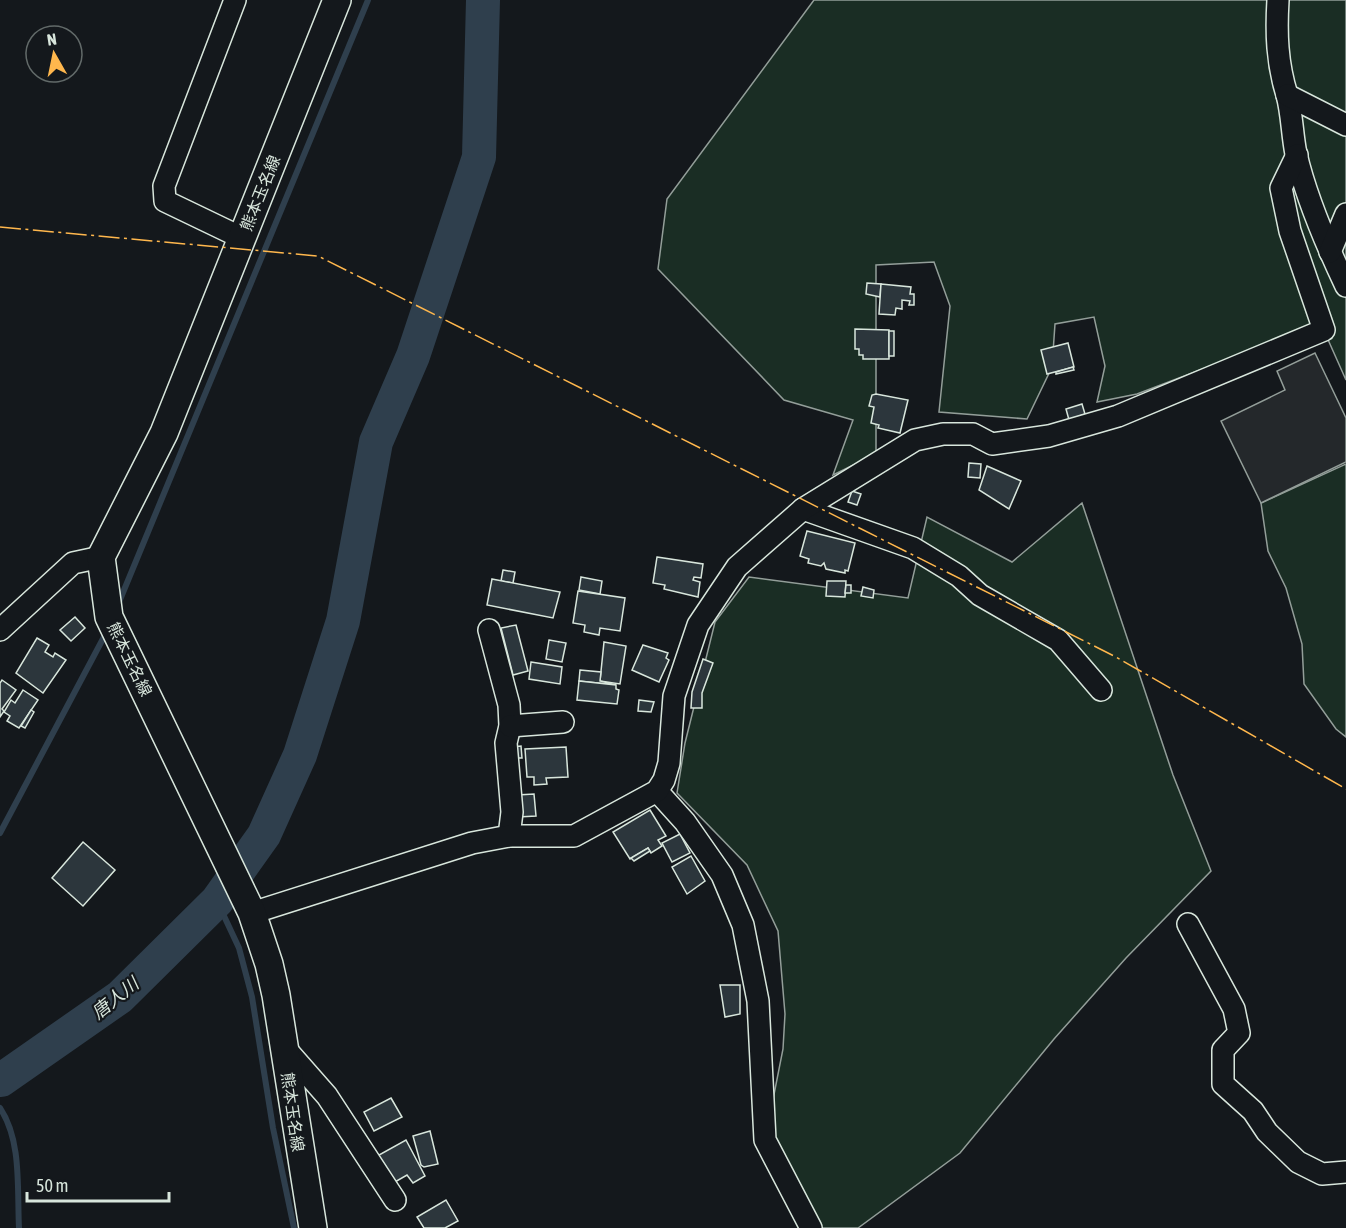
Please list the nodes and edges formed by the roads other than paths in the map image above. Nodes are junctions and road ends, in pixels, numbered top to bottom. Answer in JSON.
{"nodes":[{"id":1,"x":235,"y":0,"type":"edge"},
{"id":2,"x":337,"y":0,"type":"edge"},
{"id":3,"x":1278,"y":0,"type":"edge"},
{"id":4,"x":1287,"y":95,"type":"junction"},
{"id":5,"x":1346,"y":125,"type":"edge"},
{"id":6,"x":1297,"y":155,"type":"junction"},
{"id":7,"x":1346,"y":214,"type":"edge"},
{"id":8,"x":242,"y":238,"type":"junction"},
{"id":9,"x":1330,"y":252,"type":"junction"},
{"id":10,"x":1346,"y":286,"type":"edge"},
{"id":11,"x":803,"y":510,"type":"junction"},
{"id":12,"x":101,"y":557,"type":"junction"},
{"id":13,"x":0,"y":630,"type":"edge"},
{"id":14,"x":489,"y":630,"type":"dead end"},
{"id":15,"x":1101,"y":690,"type":"dead end"},
{"id":16,"x":563,"y":722,"type":"dead end"},
{"id":17,"x":510,"y":726,"type":"junction"},
{"id":18,"x":657,"y":791,"type":"junction"},
{"id":19,"x":508,"y":836,"type":"junction"},
{"id":20,"x":249,"y":906,"type":"junction"},
{"id":21,"x":1188,"y":924,"type":"dead end"},
{"id":22,"x":284,"y":1047,"type":"junction"},
{"id":23,"x":1346,"y":1172,"type":"edge"},
{"id":24,"x":395,"y":1200,"type":"dead end"},
{"id":25,"x":313,"y":1228,"type":"edge"},
{"id":26,"x":811,"y":1228,"type":"edge"}],
"edges":[{"from":1,"to":8,"type":"street"},
{"from":2,"to":8,"type":"main road","name":"熊本玉名線"},
{"from":3,"to":4,"type":"street"},
{"from":4,"to":5,"type":"street"},
{"from":4,"to":6,"type":"street"},
{"from":6,"to":9,"type":"street"},
{"from":6,"to":11,"type":"street"},
{"from":7,"to":9,"type":"street"},
{"from":8,"to":12,"type":"main road","name":"熊本玉名線"},
{"from":9,"to":10,"type":"street"},
{"from":11,"to":15,"type":"street"},
{"from":11,"to":18,"type":"street"},
{"from":12,"to":13,"type":"street"},
{"from":12,"to":20,"type":"main road","name":"熊本玉名線"},
{"from":14,"to":17,"type":"street"},
{"from":16,"to":17,"type":"street"},
{"from":17,"to":19,"type":"street"},
{"from":18,"to":19,"type":"street"},
{"from":18,"to":26,"type":"street"},
{"from":19,"to":20,"type":"street"},
{"from":20,"to":22,"type":"main road","name":"熊本玉名線"},
{"from":21,"to":23,"type":"street"},
{"from":22,"to":24,"type":"street"},
{"from":22,"to":25,"type":"main road","name":"熊本玉名線"}]}
